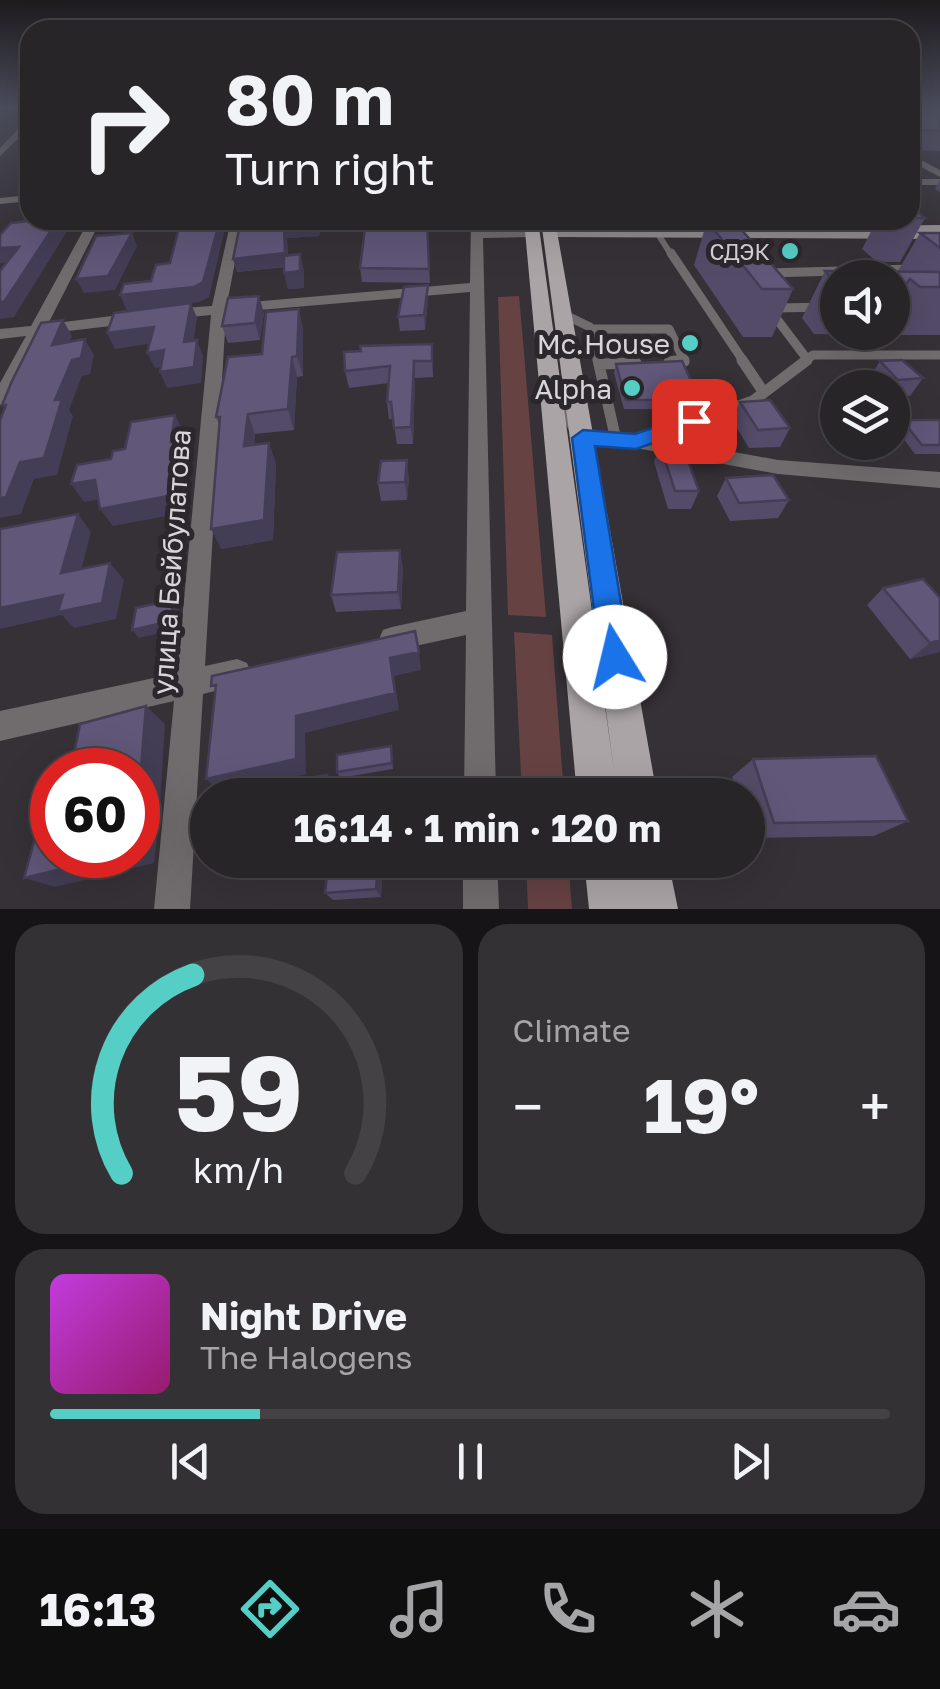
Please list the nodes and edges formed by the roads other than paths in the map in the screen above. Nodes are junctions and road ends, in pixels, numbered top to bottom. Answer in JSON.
{"nodes":[{"id":1,"x":90,"y":230,"type":"edge"},
{"id":2,"x":235,"y":230,"type":"edge"},
{"id":3,"x":477,"y":230,"type":"edge"},
{"id":4,"x":540,"y":230,"type":"edge"},
{"id":5,"x":541,"y":230,"type":"edge"},
{"id":6,"x":590,"y":230,"type":"edge"},
{"id":7,"x":679,"y":230,"type":"edge"},
{"id":8,"x":900,"y":230,"type":"edge"},
{"id":9,"x":940,"y":232,"type":"edge"},
{"id":10,"x":657,"y":234,"type":"junction"},
{"id":11,"x":921,"y":269,"type":"edge"},
{"id":12,"x":910,"y":270,"type":"edge"},
{"id":13,"x":762,"y":274,"type":"edge"},
{"id":14,"x":820,"y":274,"type":"edge"},
{"id":15,"x":476,"y":286,"type":"junction"},
{"id":16,"x":760,"y":296,"type":"edge"},
{"id":17,"x":820,"y":307,"type":"edge"},
{"id":18,"x":219,"y":308,"type":"junction"},
{"id":19,"x":769,"y":308,"type":"junction"},
{"id":20,"x":563,"y":314,"type":"junction"},
{"id":21,"x":37,"y":329,"type":"junction"},
{"id":22,"x":590,"y":329,"type":"junction"},
{"id":23,"x":0,"y":334,"type":"edge"},
{"id":24,"x":940,"y":355,"type":"edge"},
{"id":25,"x":808,"y":359,"type":"junction"},
{"id":26,"x":598,"y":364,"type":"junction"},
{"id":27,"x":548,"y":375,"type":"junction"},
{"id":28,"x":762,"y":390,"type":"junction"},
{"id":29,"x":0,"y":399,"type":"edge"},
{"id":30,"x":583,"y":438,"type":"junction"},
{"id":31,"x":626,"y":440,"type":"junction"},
{"id":32,"x":940,"y":480,"type":"edge"},
{"id":33,"x":478,"y":620,"type":"junction"},
{"id":34,"x":364,"y":645,"type":"edge"},
{"id":35,"x":268,"y":666,"type":"edge"},
{"id":36,"x":192,"y":683,"type":"junction"},
{"id":37,"x":0,"y":726,"type":"edge"},
{"id":38,"x":480,"y":778,"type":"edge"},
{"id":39,"x":596,"y":778,"type":"edge"},
{"id":40,"x":634,"y":778,"type":"edge"},
{"id":41,"x":480,"y":878,"type":"edge"},
{"id":42,"x":608,"y":878,"type":"edge"},
{"id":43,"x":650,"y":878,"type":"edge"},
{"id":44,"x":172,"y":909,"type":"edge"},
{"id":45,"x":481,"y":909,"type":"edge"},
{"id":46,"x":612,"y":909,"type":"edge"},
{"id":47,"x":655,"y":909,"type":"edge"}],
"edges":[{"from":1,"to":21,"type":"street"},
{"from":2,"to":18,"type":"street","name":"улица Бейбулатова"},
{"from":3,"to":15,"type":"street"},
{"from":4,"to":27,"type":"main road"},
{"from":5,"to":20,"type":"main road"},
{"from":6,"to":10,"type":"street"},
{"from":7,"to":10,"type":"street"},
{"from":8,"to":9,"type":"street"},
{"from":10,"to":28,"type":"lane"},
{"from":11,"to":12,"type":"lane"},
{"from":13,"to":14,"type":"lane"},
{"from":15,"to":18,"type":"street"},
{"from":15,"to":33,"type":"street"},
{"from":16,"to":19,"type":"lane"},
{"from":17,"to":19,"type":"lane"},
{"from":18,"to":21,"type":"street"},
{"from":18,"to":36,"type":"street","name":"улица Бейбулатова"},
{"from":19,"to":25,"type":"lane"},
{"from":20,"to":22,"type":"lane"},
{"from":20,"to":30,"type":"main road"},
{"from":21,"to":23,"type":"street"},
{"from":21,"to":29,"type":"street"},
{"from":22,"to":26,"type":"lane"},
{"from":22,"to":26,"type":"lane"},
{"from":24,"to":25,"type":"lane"},
{"from":25,"to":28,"type":"lane"},
{"from":26,"to":31,"type":"lane"},
{"from":27,"to":30,"type":"street"},
{"from":27,"to":39,"type":"main road"},
{"from":28,"to":31,"type":"lane"},
{"from":30,"to":31,"type":"street"},
{"from":30,"to":40,"type":"main road"},
{"from":31,"to":32,"type":"street"},
{"from":33,"to":34,"type":"street"},
{"from":33,"to":38,"type":"street"},
{"from":35,"to":36,"type":"street"},
{"from":36,"to":37,"type":"street"},
{"from":36,"to":44,"type":"street","name":"улица Бейбулатова"},
{"from":41,"to":45,"type":"street"},
{"from":42,"to":46,"type":"main road"},
{"from":43,"to":47,"type":"main road"}]}
